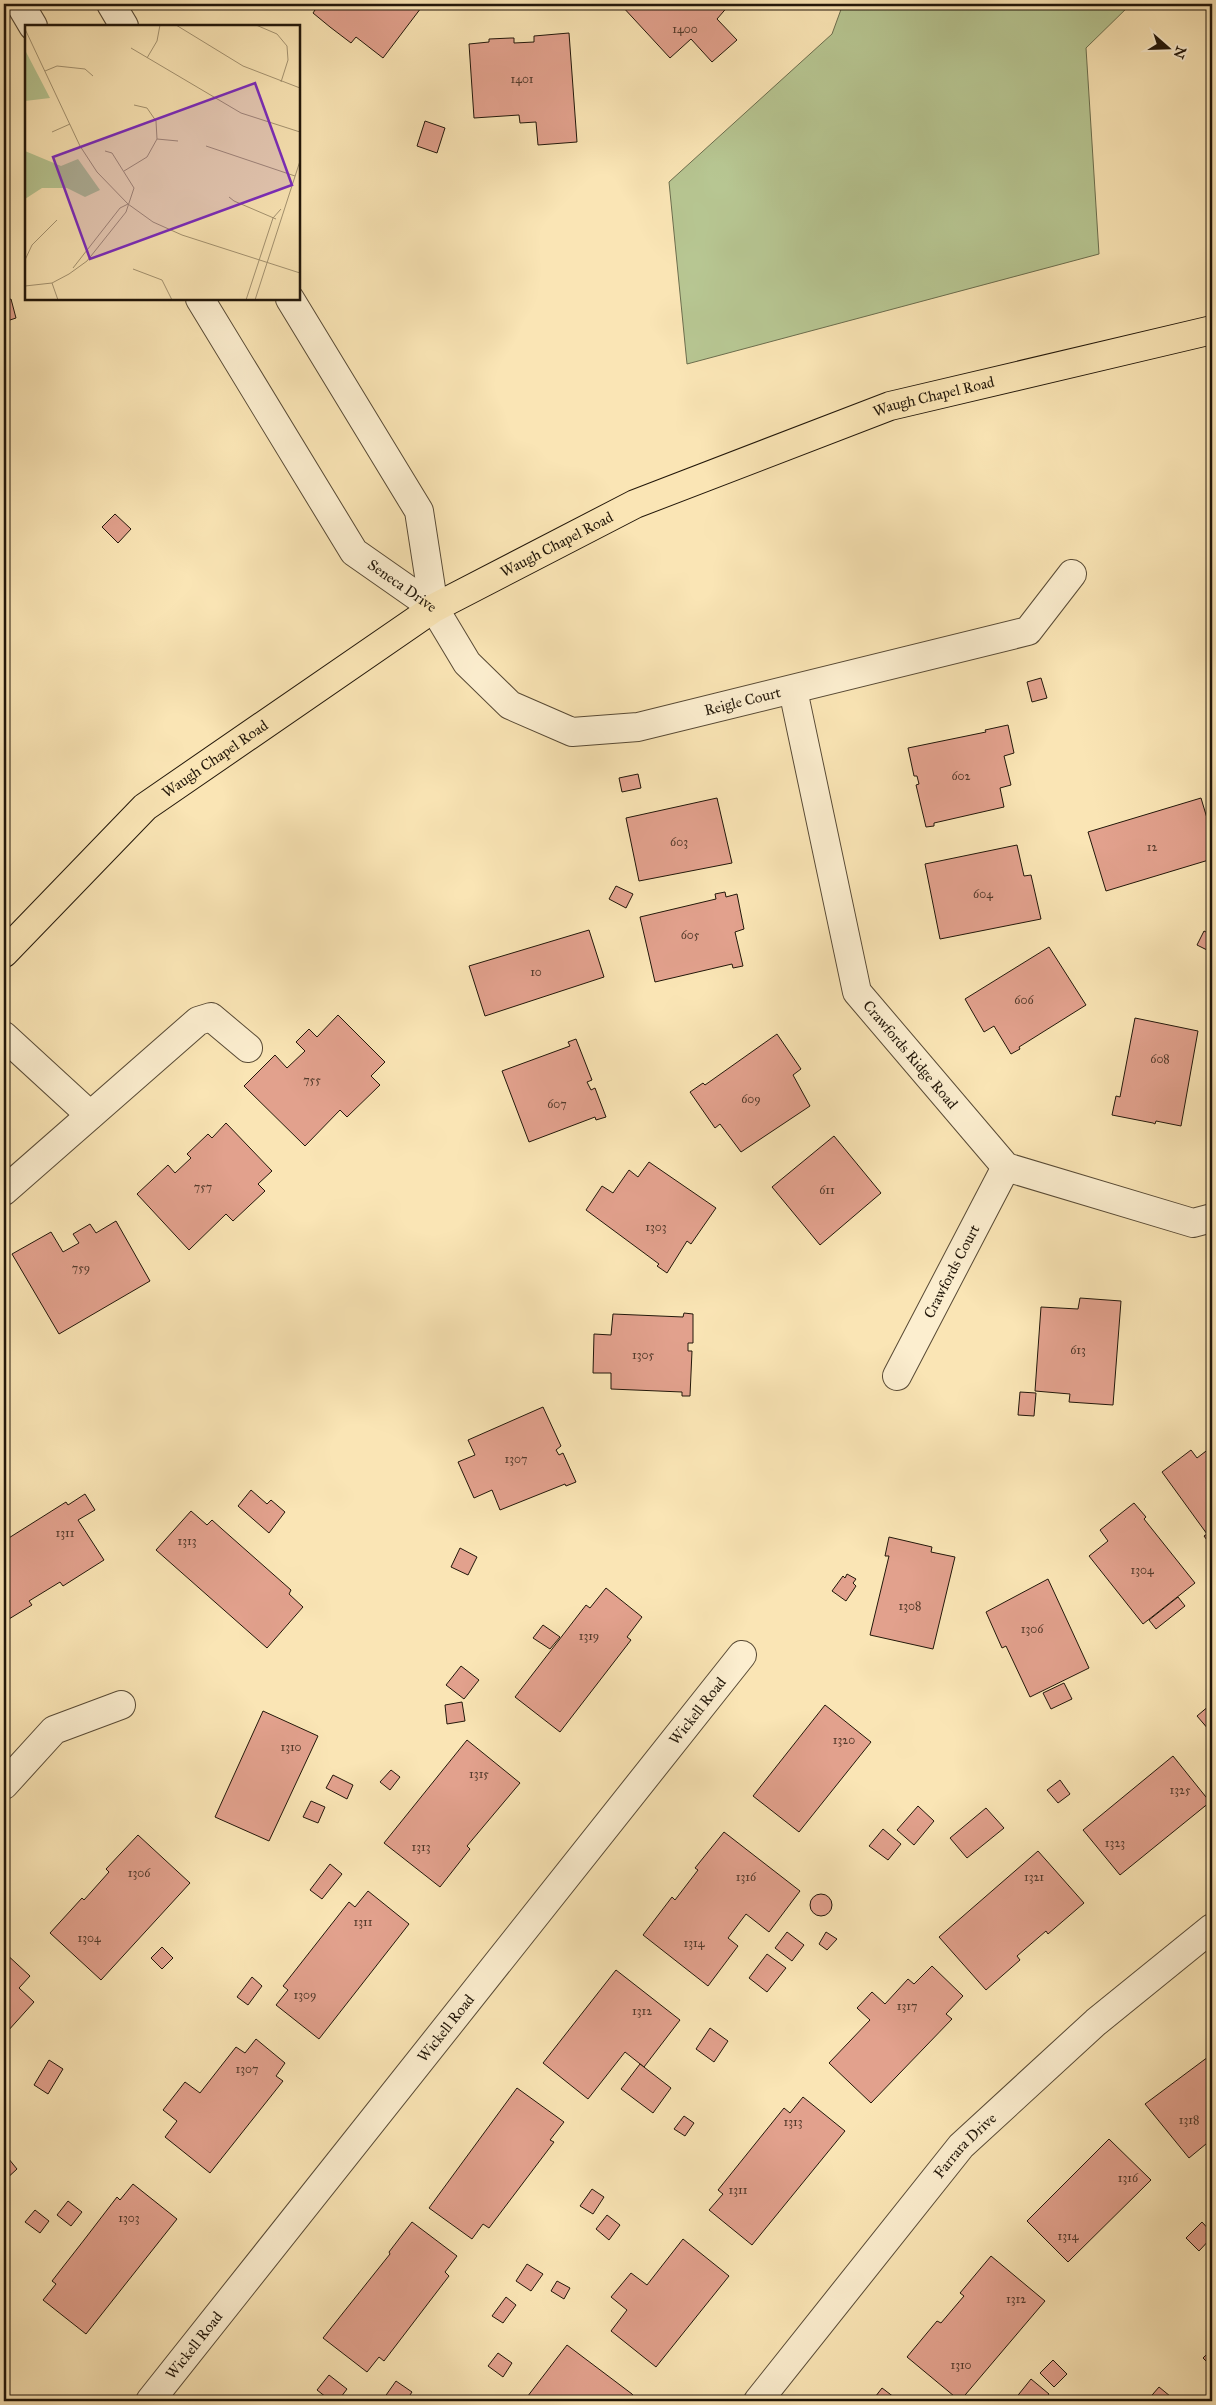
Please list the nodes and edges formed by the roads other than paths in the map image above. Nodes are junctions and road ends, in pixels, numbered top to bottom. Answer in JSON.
{"nodes":[{"id":1,"x":20,"y":4,"type":"edge"},
{"id":2,"x":111,"y":4,"type":"edge"},
{"id":3,"x":32,"y":25,"type":"edge"},
{"id":4,"x":123,"y":25,"type":"edge"},
{"id":5,"x":201,"y":300,"type":"edge"},
{"id":6,"x":291,"y":300,"type":"edge"},
{"id":7,"x":1212,"y":330,"type":"edge"},
{"id":8,"x":1072,"y":574,"type":"dead end"},
{"id":9,"x":434,"y":608,"type":"junction"},
{"id":10,"x":793,"y":690,"type":"junction"},
{"id":11,"x":4,"y":953,"type":"edge"},
{"id":12,"x":4,"y":1036,"type":"edge"},
{"id":13,"x":248,"y":1048,"type":"dead end"},
{"id":14,"x":90,"y":1115,"type":"junction"},
{"id":15,"x":1006,"y":1167,"type":"junction"},
{"id":16,"x":4,"y":1191,"type":"edge"},
{"id":17,"x":1212,"y":1218,"type":"edge"},
{"id":18,"x":898,"y":1376,"type":"dead end"},
{"id":19,"x":742,"y":1655,"type":"dead end"},
{"id":20,"x":121,"y":1705,"type":"dead end"},
{"id":21,"x":4,"y":1785,"type":"edge"},
{"id":22,"x":1212,"y":1928,"type":"edge"},
{"id":23,"x":150,"y":2401,"type":"edge"},
{"id":24,"x":758,"y":2401,"type":"edge"}],
"edges":[{"from":1,"to":3,"type":"street"},
{"from":2,"to":4,"type":"street"},
{"from":5,"to":9,"type":"street","name":"Seneca Drive"},
{"from":6,"to":9,"type":"street","name":"Seneca Drive"},
{"from":7,"to":9,"type":"main road","name":"Waugh Chapel Road"},
{"from":8,"to":10,"type":"street","name":"Reigle Court"},
{"from":9,"to":10,"type":"street","name":"Reigle Court"},
{"from":9,"to":11,"type":"main road","name":"Waugh Chapel Road"},
{"from":10,"to":15,"type":"street","name":"Crawfords Ridge Road"},
{"from":12,"to":14,"type":"street"},
{"from":13,"to":14,"type":"street"},
{"from":14,"to":16,"type":"street"},
{"from":15,"to":17,"type":"street"},
{"from":15,"to":18,"type":"street","name":"Crawfords Court"},
{"from":19,"to":23,"type":"street","name":"Wickell Road"},
{"from":20,"to":21,"type":"street"},
{"from":22,"to":24,"type":"street","name":"Farrara Drive"}]}
